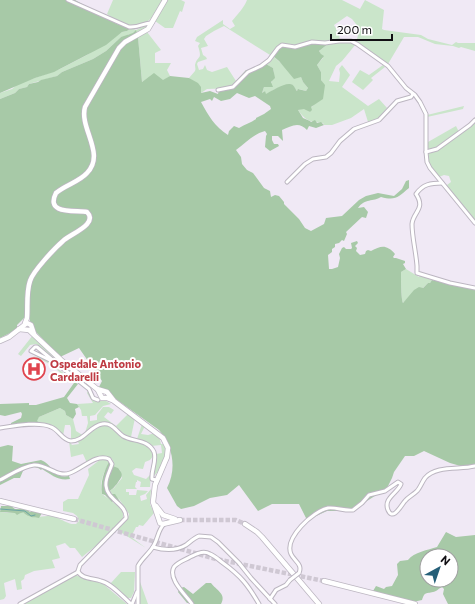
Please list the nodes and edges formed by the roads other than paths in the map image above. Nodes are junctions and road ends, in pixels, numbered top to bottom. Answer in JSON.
{"nodes":[{"id":1,"x":68,"y":0,"type":"edge"},
{"id":2,"x":165,"y":0,"type":"edge"},
{"id":3,"x":152,"y":23,"type":"junction"},
{"id":4,"x":218,"y":90,"type":"dead end"},
{"id":5,"x":413,"y":94,"type":"junction"},
{"id":6,"x":475,"y":120,"type":"edge"},
{"id":7,"x":426,"y":152,"type":"junction"},
{"id":8,"x":287,"y":182,"type":"dead end"},
{"id":9,"x":442,"y":183,"type":"junction"},
{"id":10,"x":475,"y":223,"type":"edge"},
{"id":11,"x":475,"y":288,"type":"edge"},
{"id":12,"x":27,"y":325,"type":"junction"},
{"id":13,"x":0,"y":340,"type":"edge"},
{"id":14,"x":56,"y":363,"type":"junction"},
{"id":15,"x":103,"y":396,"type":"junction"},
{"id":16,"x":0,"y":428,"type":"edge"},
{"id":17,"x":475,"y":466,"type":"edge"},
{"id":18,"x":0,"y":480,"type":"edge"},
{"id":19,"x":156,"y":480,"type":"junction"},
{"id":20,"x":153,"y":499,"type":"junction"},
{"id":21,"x":0,"y":501,"type":"edge"},
{"id":22,"x":164,"y":515,"type":"junction"},
{"id":23,"x":74,"y":519,"type":"tunnel mouth"},
{"id":24,"x":158,"y":520,"type":"junction"},
{"id":25,"x":165,"y":523,"type":"junction"},
{"id":26,"x":245,"y":524,"type":"tunnel mouth"},
{"id":27,"x":157,"y":535,"type":"junction"},
{"id":28,"x":153,"y":547,"type":"junction"},
{"id":29,"x":78,"y":572,"type":"junction"},
{"id":30,"x":324,"y":581,"type":"tunnel mouth"},
{"id":31,"x":136,"y":598,"type":"junction"},
{"id":32,"x":125,"y":599,"type":"junction"},
{"id":33,"x":270,"y":599,"type":"junction"},
{"id":34,"x":20,"y":604,"type":"edge"},
{"id":35,"x":133,"y":604,"type":"edge"},
{"id":36,"x":138,"y":604,"type":"edge"},
{"id":37,"x":192,"y":604,"type":"edge"},
{"id":38,"x":259,"y":604,"type":"edge"},
{"id":39,"x":275,"y":604,"type":"edge"},
{"id":40,"x":319,"y":604,"type":"edge"},
{"id":41,"x":415,"y":604,"type":"edge"}],
"edges":[{"from":1,"to":3,"type":"street"},
{"from":2,"to":3,"type":"main road"},
{"from":3,"to":12,"type":"main road"},
{"from":4,"to":5,"type":"street"},
{"from":5,"to":7,"type":"street"},
{"from":5,"to":8,"type":"street"},
{"from":6,"to":7,"type":"street"},
{"from":7,"to":9,"type":"street"},
{"from":9,"to":10,"type":"street"},
{"from":9,"to":11,"type":"street"},
{"from":12,"to":13,"type":"main road"},
{"from":12,"to":15,"type":"main road"},
{"from":14,"to":14,"type":"street"},
{"from":14,"to":15,"type":"street"},
{"from":15,"to":19,"type":"main road"},
{"from":16,"to":19,"type":"street"},
{"from":17,"to":33,"type":"street","bridge":true},
{"from":18,"to":29,"type":"street"},
{"from":19,"to":20,"type":"main road"},
{"from":20,"to":22,"type":"main road"},
{"from":20,"to":24,"type":"main road"},
{"from":21,"to":23,"type":"main road"},
{"from":22,"to":24,"type":"main road"},
{"from":22,"to":25,"type":"main road"},
{"from":22,"to":25,"type":"main road"},
{"from":24,"to":25,"type":"main road"},
{"from":24,"to":27,"type":"street"},
{"from":25,"to":27,"type":"street"},
{"from":26,"to":40,"type":"main road"},
{"from":27,"to":28,"type":"street"},
{"from":28,"to":31,"type":"street"},
{"from":28,"to":33,"type":"street"},
{"from":29,"to":32,"type":"street"},
{"from":29,"to":34,"type":"street"},
{"from":30,"to":41,"type":"main road"},
{"from":31,"to":32,"type":"street"},
{"from":31,"to":35,"type":"street"},
{"from":31,"to":36,"type":"street"},
{"from":32,"to":35,"type":"street"},
{"from":33,"to":39,"type":"street"},
{"from":37,"to":38,"type":"street"}]}
